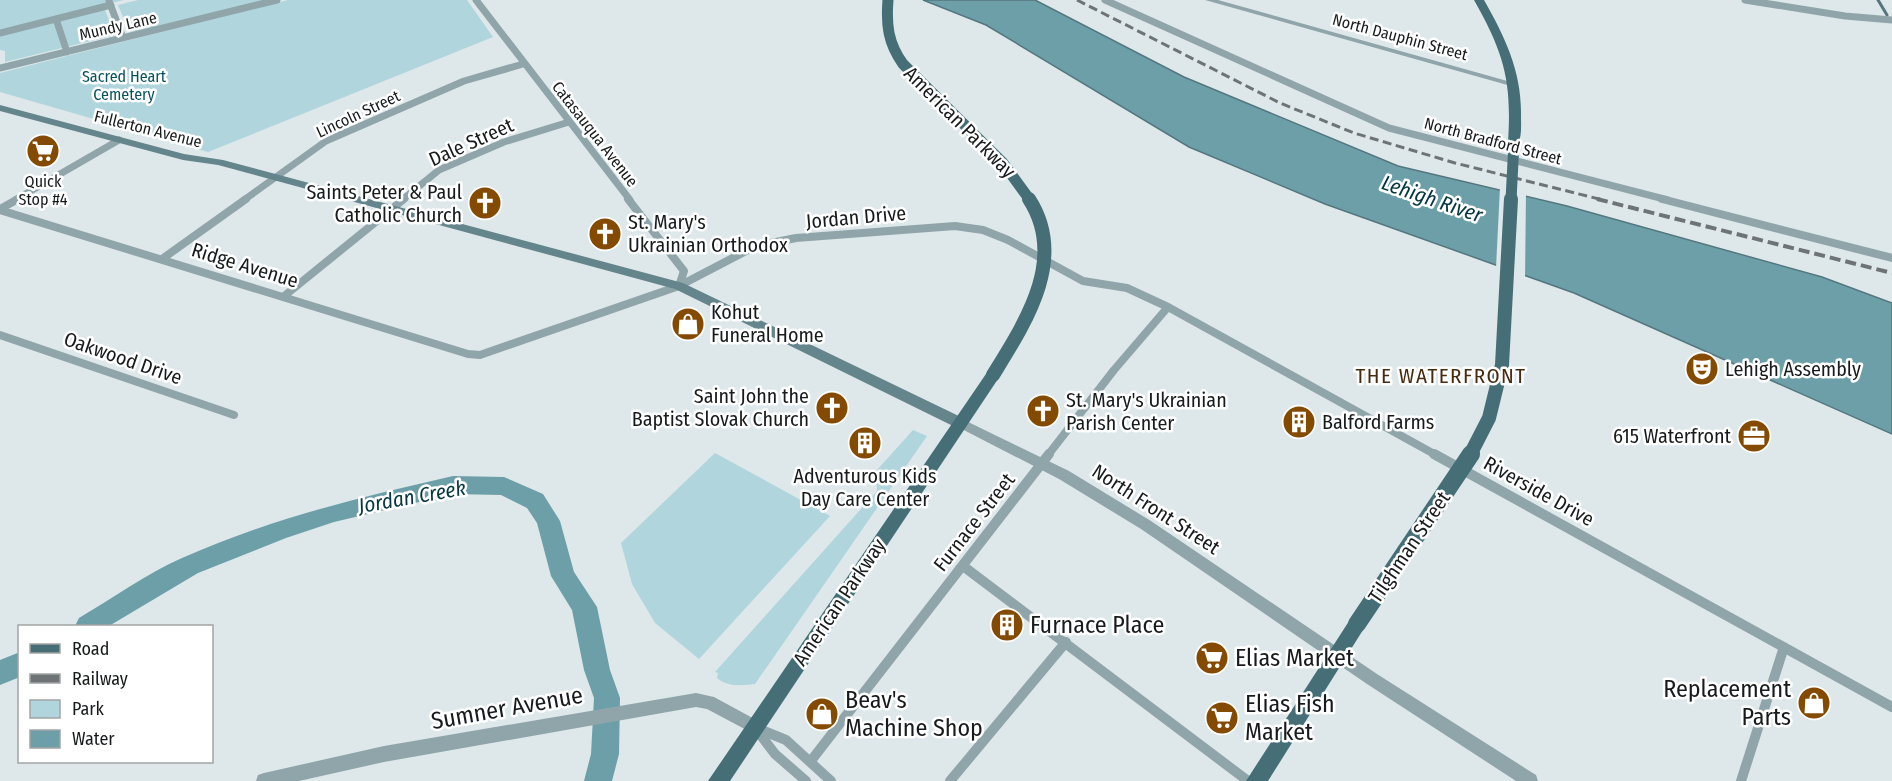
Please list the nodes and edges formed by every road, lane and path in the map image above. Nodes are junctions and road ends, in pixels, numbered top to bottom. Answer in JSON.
{"nodes":[{"id":1,"x":277,"y":0,"type":"edge"},
{"id":2,"x":476,"y":0,"type":"edge"},
{"id":3,"x":888,"y":0,"type":"edge"},
{"id":4,"x":1105,"y":0,"type":"edge"},
{"id":5,"x":1209,"y":0,"type":"edge"},
{"id":6,"x":1479,"y":0,"type":"edge"},
{"id":7,"x":1745,"y":0,"type":"edge"},
{"id":8,"x":110,"y":3,"type":"edge"},
{"id":9,"x":56,"y":19,"type":"junction"},
{"id":10,"x":1892,"y":20,"type":"edge"},
{"id":11,"x":0,"y":33,"type":"edge"},
{"id":12,"x":123,"y":38,"type":"junction"},
{"id":13,"x":68,"y":52,"type":"junction"},
{"id":14,"x":523,"y":64,"type":"junction"},
{"id":15,"x":0,"y":68,"type":"edge"},
{"id":16,"x":1514,"y":84,"type":"junction"},
{"id":17,"x":0,"y":98,"type":"edge"},
{"id":18,"x":0,"y":108,"type":"edge"},
{"id":19,"x":569,"y":122,"type":"junction"},
{"id":20,"x":118,"y":140,"type":"junction"},
{"id":21,"x":219,"y":162,"type":"junction"},
{"id":22,"x":277,"y":177,"type":"junction"},
{"id":23,"x":393,"y":209,"type":"junction"},
{"id":24,"x":0,"y":210,"type":"edge"},
{"id":25,"x":1892,"y":258,"type":"edge"},
{"id":26,"x":162,"y":259,"type":"junction"},
{"id":27,"x":678,"y":286,"type":"junction"},
{"id":28,"x":283,"y":297,"type":"junction"},
{"id":29,"x":1168,"y":307,"type":"junction"},
{"id":30,"x":736,"y":313,"type":"joint"},
{"id":31,"x":0,"y":335,"type":"edge"},
{"id":32,"x":480,"y":355,"type":"joint"},
{"id":33,"x":234,"y":415,"type":"dead end"},
{"id":34,"x":960,"y":423,"type":"junction"},
{"id":35,"x":1042,"y":464,"type":"junction"},
{"id":36,"x":963,"y":566,"type":"junction"},
{"id":37,"x":1065,"y":642,"type":"junction"},
{"id":38,"x":1784,"y":647,"type":"junction"},
{"id":39,"x":1336,"y":654,"type":"junction"},
{"id":40,"x":1892,"y":707,"type":"edge"},
{"id":41,"x":754,"y":728,"type":"junction"},
{"id":42,"x":810,"y":762,"type":"junction"},
{"id":43,"x":264,"y":781,"type":"edge"},
{"id":44,"x":718,"y":781,"type":"edge"},
{"id":45,"x":806,"y":781,"type":"edge"},
{"id":46,"x":831,"y":781,"type":"edge"},
{"id":47,"x":950,"y":781,"type":"edge"},
{"id":48,"x":1248,"y":781,"type":"edge"},
{"id":49,"x":1256,"y":781,"type":"edge"},
{"id":50,"x":1530,"y":781,"type":"edge"},
{"id":51,"x":1741,"y":781,"type":"edge"}],
"edges":[{"from":1,"to":12,"type":"street","name":"Mundy Lane"},
{"from":2,"to":14,"type":"street","name":"Catasauqua Avenue"},
{"from":3,"to":34,"type":"main road","name":"American Parkway","bridge":true},
{"from":4,"to":25,"type":"street","name":"North Bradford Street"},
{"from":5,"to":16,"type":"street","name":"North Dauphin Street"},
{"from":6,"to":16,"type":"main road","name":"Tilghman Street"},
{"from":7,"to":10,"type":"street"},
{"from":8,"to":9,"type":"street"},
{"from":8,"to":12,"type":"street"},
{"from":9,"to":11,"type":"street"},
{"from":9,"to":13,"type":"street"},
{"from":12,"to":13,"type":"street","name":"Mundy Lane"},
{"from":13,"to":15,"type":"street","name":"Mundy Lane"},
{"from":14,"to":19,"type":"street","name":"Catasauqua Avenue"},
{"from":14,"to":22,"type":"street","name":"Lincoln Street"},
{"from":16,"to":39,"type":"main road","name":"Tilghman Street","bridge":true},
{"from":17,"to":21,"type":"main road","name":"Fullerton Avenue"},
{"from":18,"to":20,"type":"main road","name":"Fullerton Avenue"},
{"from":19,"to":23,"type":"street","name":"Dale Street"},
{"from":19,"to":27,"type":"street","name":"Catasauqua Avenue"},
{"from":20,"to":21,"type":"main road","name":"Fullerton Avenue"},
{"from":20,"to":24,"type":"street"},
{"from":21,"to":22,"type":"main road","name":"Fullerton Avenue"},
{"from":22,"to":23,"type":"main road","name":"Fullerton Avenue"},
{"from":22,"to":26,"type":"street","name":"Lincoln Street"},
{"from":23,"to":27,"type":"main road","name":"Fullerton Avenue"},
{"from":23,"to":28,"type":"street","name":"Dale Street"},
{"from":24,"to":26,"type":"street","name":"Ridge Avenue"},
{"from":26,"to":28,"type":"street","name":"Ridge Avenue"},
{"from":27,"to":29,"type":"street","name":"Jordan Drive"},
{"from":27,"to":30,"type":"main road","name":"Fullerton Avenue"},
{"from":27,"to":32,"type":"street","name":"Jordan Drive"},
{"from":28,"to":32,"type":"street","name":"Ridge Avenue"},
{"from":29,"to":35,"type":"street","name":"Furnace Street"},
{"from":29,"to":38,"type":"street","name":"Riverside Drive"},
{"from":30,"to":34,"type":"main road","name":"North Front Street"},
{"from":31,"to":33,"type":"street","name":"Oakwood Drive"},
{"from":34,"to":35,"type":"street","name":"North Front Street"},
{"from":34,"to":41,"type":"main road","name":"American Parkway"},
{"from":35,"to":36,"type":"street","name":"Furnace Street"},
{"from":35,"to":39,"type":"street","name":"North Front Street"},
{"from":36,"to":37,"type":"street"},
{"from":36,"to":42,"type":"street","name":"Furnace Street"},
{"from":37,"to":47,"type":"street"},
{"from":37,"to":48,"type":"street"},
{"from":38,"to":40,"type":"street","name":"Riverside Drive"},
{"from":38,"to":51,"type":"street"},
{"from":39,"to":49,"type":"main road","name":"Tilghman Street"},
{"from":39,"to":50,"type":"street","name":"North Front Street"},
{"from":41,"to":42,"type":"street"},
{"from":41,"to":43,"type":"street","name":"Sumner Avenue"},
{"from":41,"to":44,"type":"main road","name":"American Parkway"},
{"from":41,"to":45,"type":"street"},
{"from":42,"to":46,"type":"street"}]}
